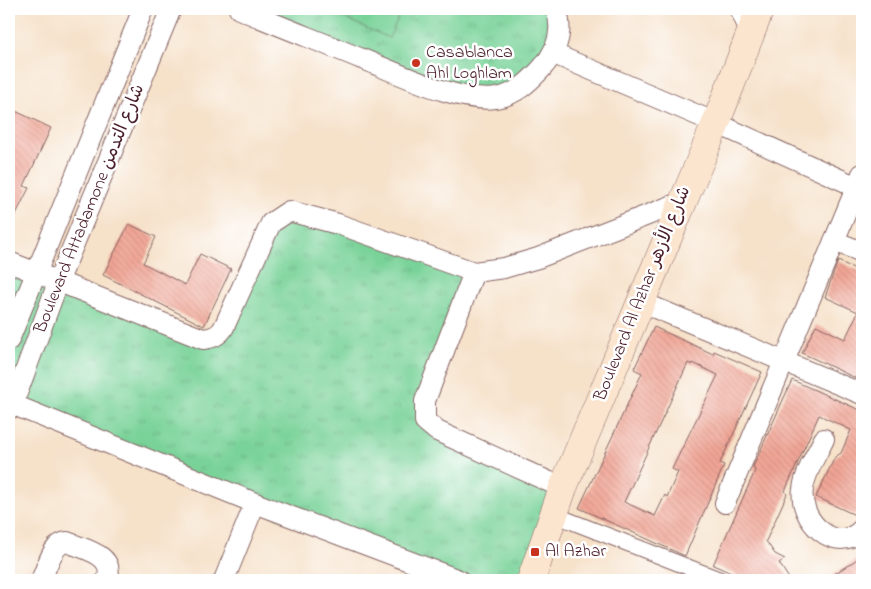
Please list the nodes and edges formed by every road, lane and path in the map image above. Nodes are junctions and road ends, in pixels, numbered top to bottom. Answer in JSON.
{"nodes":[{"id":1,"x":143,"y":9,"type":"edge"},
{"id":2,"x":171,"y":9,"type":"edge"},
{"id":3,"x":239,"y":9,"type":"edge"},
{"id":4,"x":556,"y":9,"type":"edge"},
{"id":5,"x":740,"y":9,"type":"edge"},
{"id":6,"x":755,"y":21,"type":"edge"},
{"id":7,"x":554,"y":54,"type":"junction"},
{"id":8,"x":716,"y":123,"type":"junction"},
{"id":9,"x":860,"y":180,"type":"edge"},
{"id":10,"x":681,"y":202,"type":"junction"},
{"id":11,"x":834,"y":241,"type":"junction"},
{"id":12,"x":862,"y":252,"type":"edge"},
{"id":13,"x":9,"y":262,"type":"edge"},
{"id":14,"x":35,"y":272,"type":"junction"},
{"id":15,"x":474,"y":272,"type":"junction"},
{"id":16,"x":59,"y":280,"type":"junction"},
{"id":17,"x":641,"y":302,"type":"junction"},
{"id":18,"x":9,"y":340,"type":"edge"},
{"id":19,"x":783,"y":360,"type":"junction"},
{"id":20,"x":862,"y":394,"type":"edge"},
{"id":21,"x":10,"y":406,"type":"edge"},
{"id":22,"x":824,"y":439,"type":"dead end"},
{"id":23,"x":563,"y":488,"type":"junction"},
{"id":24,"x":255,"y":503,"type":"junction"},
{"id":25,"x":725,"y":503,"type":"dead end"},
{"id":26,"x":555,"y":515,"type":"junction"},
{"id":27,"x":862,"y":529,"type":"edge"},
{"id":28,"x":41,"y":580,"type":"edge"},
{"id":29,"x":107,"y":580,"type":"edge"},
{"id":30,"x":224,"y":580,"type":"edge"},
{"id":31,"x":459,"y":580,"type":"edge"},
{"id":32,"x":532,"y":580,"type":"edge"},
{"id":33,"x":721,"y":580,"type":"edge"}],
"edges":[{"from":1,"to":14,"type":"street","name":"Boulevard Attadamone شارع التدمن"},
{"from":2,"to":16,"type":"street","name":"Boulevard Attadamone شارع التدمن"},
{"from":3,"to":7,"type":"street"},
{"from":4,"to":7,"type":"street"},
{"from":5,"to":6,"type":"street"},
{"from":6,"to":8,"type":"main road","name":"Boulevard Al Azhar شارع الأزهر"},
{"from":7,"to":8,"type":"street"},
{"from":8,"to":9,"type":"street"},
{"from":8,"to":10,"type":"main road","name":"Boulevard Al Azhar شارع الأزهر"},
{"from":9,"to":11,"type":"street"},
{"from":10,"to":15,"type":"street"},
{"from":10,"to":17,"type":"main road","name":"Boulevard Al Azhar شارع الأزهر"},
{"from":11,"to":12,"type":"street"},
{"from":11,"to":19,"type":"street"},
{"from":13,"to":14,"type":"street"},
{"from":14,"to":16,"type":"street"},
{"from":14,"to":18,"type":"street","name":"Boulevard Attadamone شارع التدمن"},
{"from":15,"to":16,"type":"street"},
{"from":15,"to":23,"type":"street"},
{"from":16,"to":21,"type":"street","name":"Boulevard Attadamone شارع التدمن"},
{"from":17,"to":19,"type":"street"},
{"from":17,"to":23,"type":"main road","name":"Boulevard Al Azhar شارع الأزهر"},
{"from":19,"to":20,"type":"street"},
{"from":19,"to":25,"type":"street"},
{"from":21,"to":24,"type":"street"},
{"from":22,"to":27,"type":"street"},
{"from":23,"to":26,"type":"main road","name":"Boulevard Al Azhar شارع الأزهر"},
{"from":24,"to":30,"type":"street"},
{"from":24,"to":31,"type":"street"},
{"from":26,"to":32,"type":"main road","name":"Boulevard Al Azhar شارع الأزهر"},
{"from":26,"to":33,"type":"street"},
{"from":28,"to":29,"type":"street"}]}
